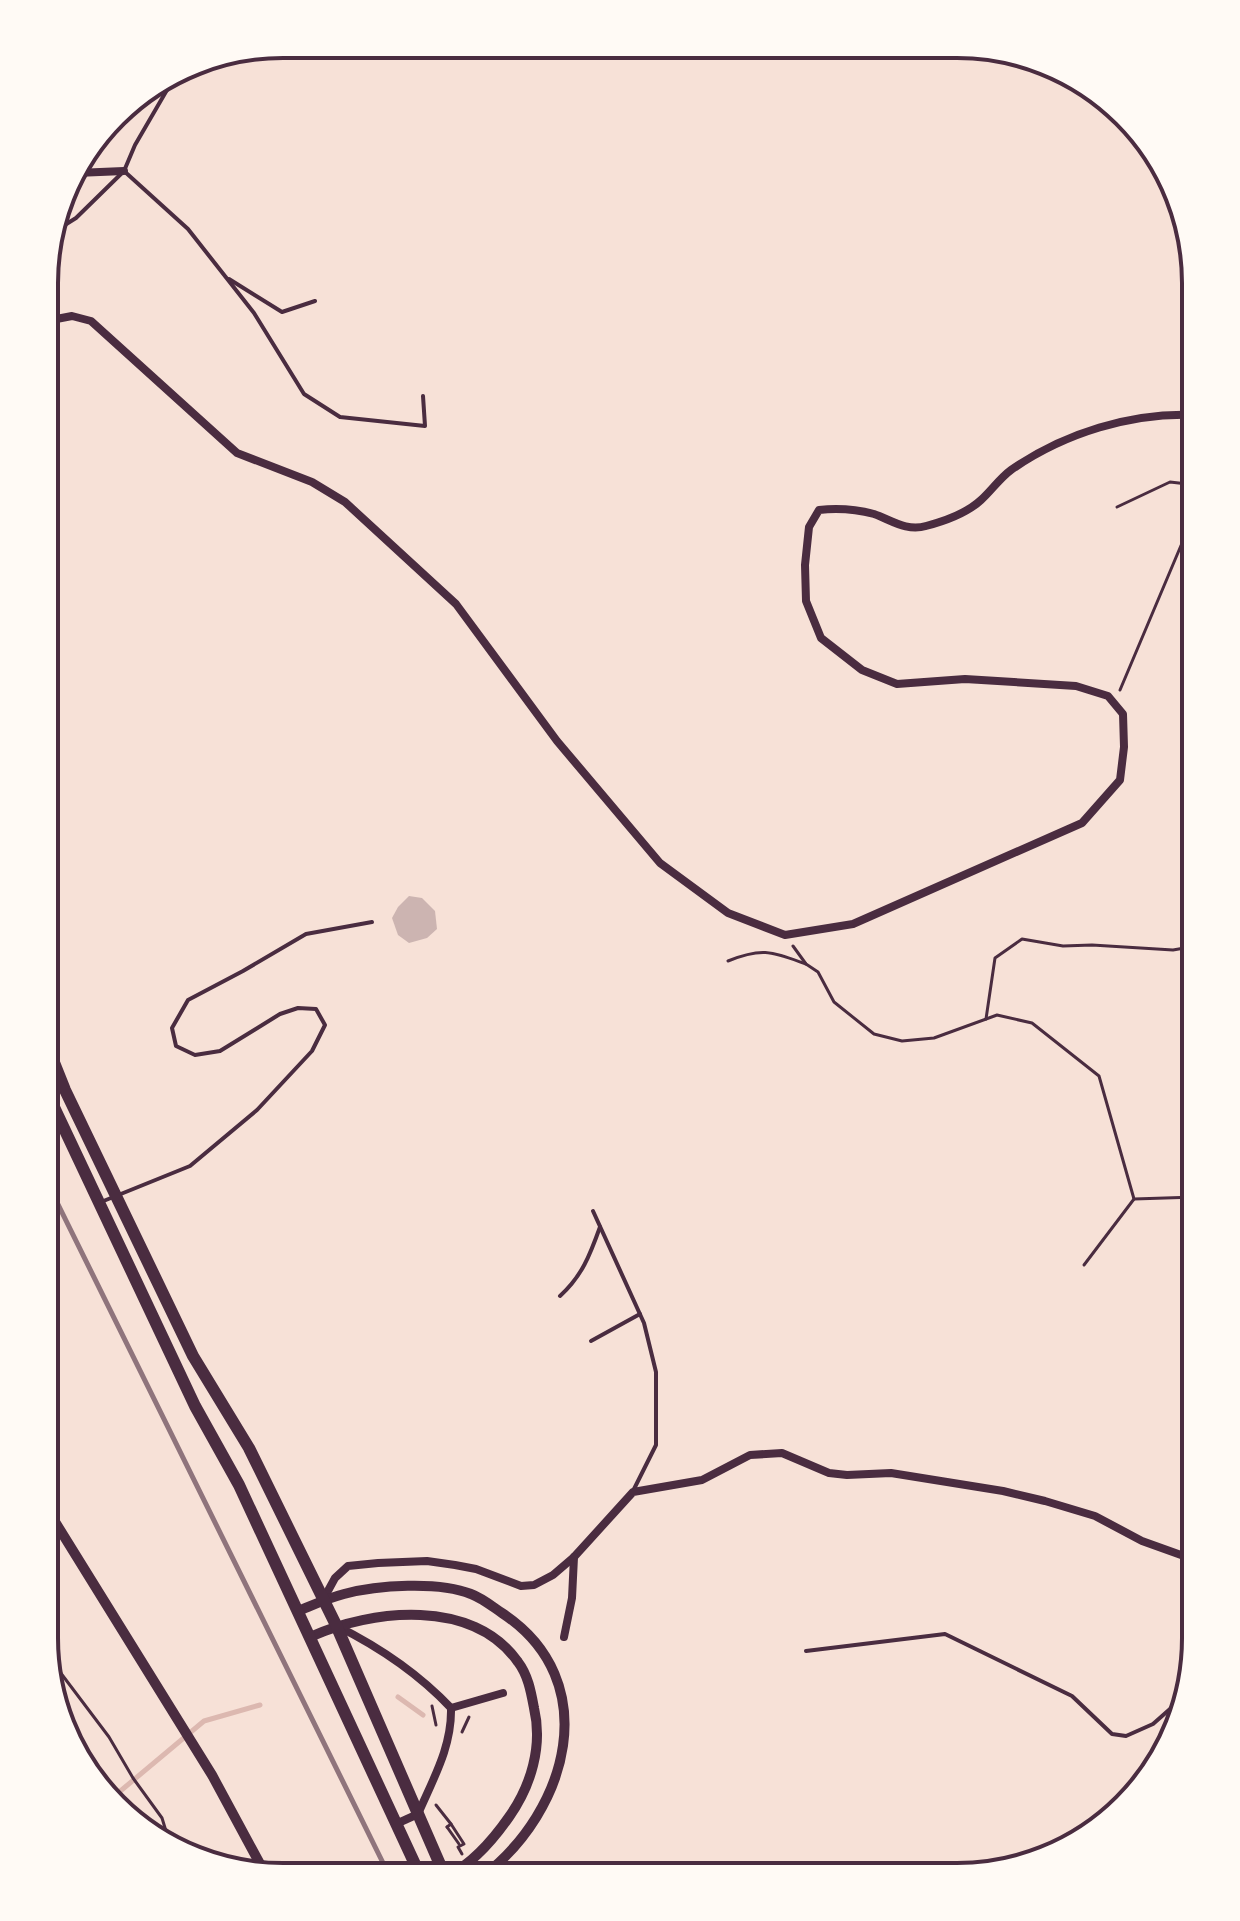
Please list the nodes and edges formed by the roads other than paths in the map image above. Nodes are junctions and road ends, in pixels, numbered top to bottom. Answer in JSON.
{"nodes":[{"id":1,"x":166,"y":91,"type":"edge"},
{"id":2,"x":124,"y":171,"type":"junction"},
{"id":3,"x":87,"y":173,"type":"edge"},
{"id":4,"x":66,"y":224,"type":"edge"},
{"id":5,"x":225,"y":277,"type":"junction"},
{"id":6,"x":315,"y":301,"type":"dead end"},
{"id":7,"x":58,"y":319,"type":"edge"},
{"id":8,"x":423,"y":396,"type":"dead end"},
{"id":9,"x":1182,"y":415,"type":"edge"},
{"id":10,"x":372,"y":922,"type":"dead end"},
{"id":11,"x":58,"y":1072,"type":"edge"},
{"id":12,"x":58,"y":1116,"type":"edge"},
{"id":13,"x":117,"y":1195,"type":"junction"},
{"id":14,"x":99,"y":1203,"type":"junction"},
{"id":15,"x":593,"y":1211,"type":"dead end"},
{"id":16,"x":600,"y":1227,"type":"junction"},
{"id":17,"x":560,"y":1296,"type":"dead end"},
{"id":18,"x":640,"y":1314,"type":"junction"},
{"id":19,"x":591,"y":1341,"type":"dead end"},
{"id":20,"x":633,"y":1492,"type":"junction"},
{"id":21,"x":58,"y":1527,"type":"edge"},
{"id":22,"x":1182,"y":1555,"type":"edge"},
{"id":23,"x":574,"y":1557,"type":"junction"},
{"id":24,"x":323,"y":1601,"type":"junction"},
{"id":25,"x":298,"y":1611,"type":"junction"},
{"id":26,"x":336,"y":1625,"type":"junction"},
{"id":27,"x":310,"y":1637,"type":"junction"},
{"id":28,"x":564,"y":1637,"type":"dead end"},
{"id":29,"x":806,"y":1651,"type":"dead end"},
{"id":30,"x":503,"y":1693,"type":"dead end"},
{"id":31,"x":451,"y":1708,"type":"junction"},
{"id":32,"x":1170,"y":1709,"type":"edge"},
{"id":33,"x":418,"y":1814,"type":"junction"},
{"id":34,"x":396,"y":1824,"type":"junction"},
{"id":35,"x":259,"y":1861,"type":"edge"},
{"id":36,"x":414,"y":1863,"type":"edge"},
{"id":37,"x":440,"y":1863,"type":"edge"},
{"id":38,"x":466,"y":1863,"type":"edge"},
{"id":39,"x":500,"y":1863,"type":"edge"}],
"edges":[{"from":1,"to":2,"type":"lane"},
{"from":2,"to":3,"type":"street"},
{"from":2,"to":4,"type":"lane"},
{"from":2,"to":5,"type":"lane"},
{"from":5,"to":6,"type":"lane"},
{"from":5,"to":8,"type":"lane"},
{"from":7,"to":9,"type":"street"},
{"from":10,"to":13,"type":"lane"},
{"from":11,"to":13,"type":"main road"},
{"from":12,"to":14,"type":"main road"},
{"from":13,"to":14,"type":"lane"},
{"from":13,"to":24,"type":"main road"},
{"from":14,"to":25,"type":"main road"},
{"from":15,"to":16,"type":"lane"},
{"from":16,"to":17,"type":"lane"},
{"from":16,"to":18,"type":"lane"},
{"from":18,"to":19,"type":"lane"},
{"from":18,"to":20,"type":"lane"},
{"from":20,"to":22,"type":"street"},
{"from":20,"to":23,"type":"street"},
{"from":21,"to":35,"type":"street"},
{"from":23,"to":24,"type":"street"},
{"from":23,"to":28,"type":"street"},
{"from":24,"to":25,"type":"street"},
{"from":24,"to":26,"type":"main road"},
{"from":24,"to":39,"type":"street"},
{"from":25,"to":27,"type":"main road"},
{"from":26,"to":27,"type":"street"},
{"from":26,"to":31,"type":"street"},
{"from":26,"to":33,"type":"main road"},
{"from":26,"to":38,"type":"street"},
{"from":27,"to":34,"type":"main road"},
{"from":29,"to":32,"type":"lane"},
{"from":30,"to":31,"type":"street"},
{"from":31,"to":33,"type":"street"},
{"from":33,"to":34,"type":"street"},
{"from":33,"to":37,"type":"main road"},
{"from":34,"to":36,"type":"main road"}]}
